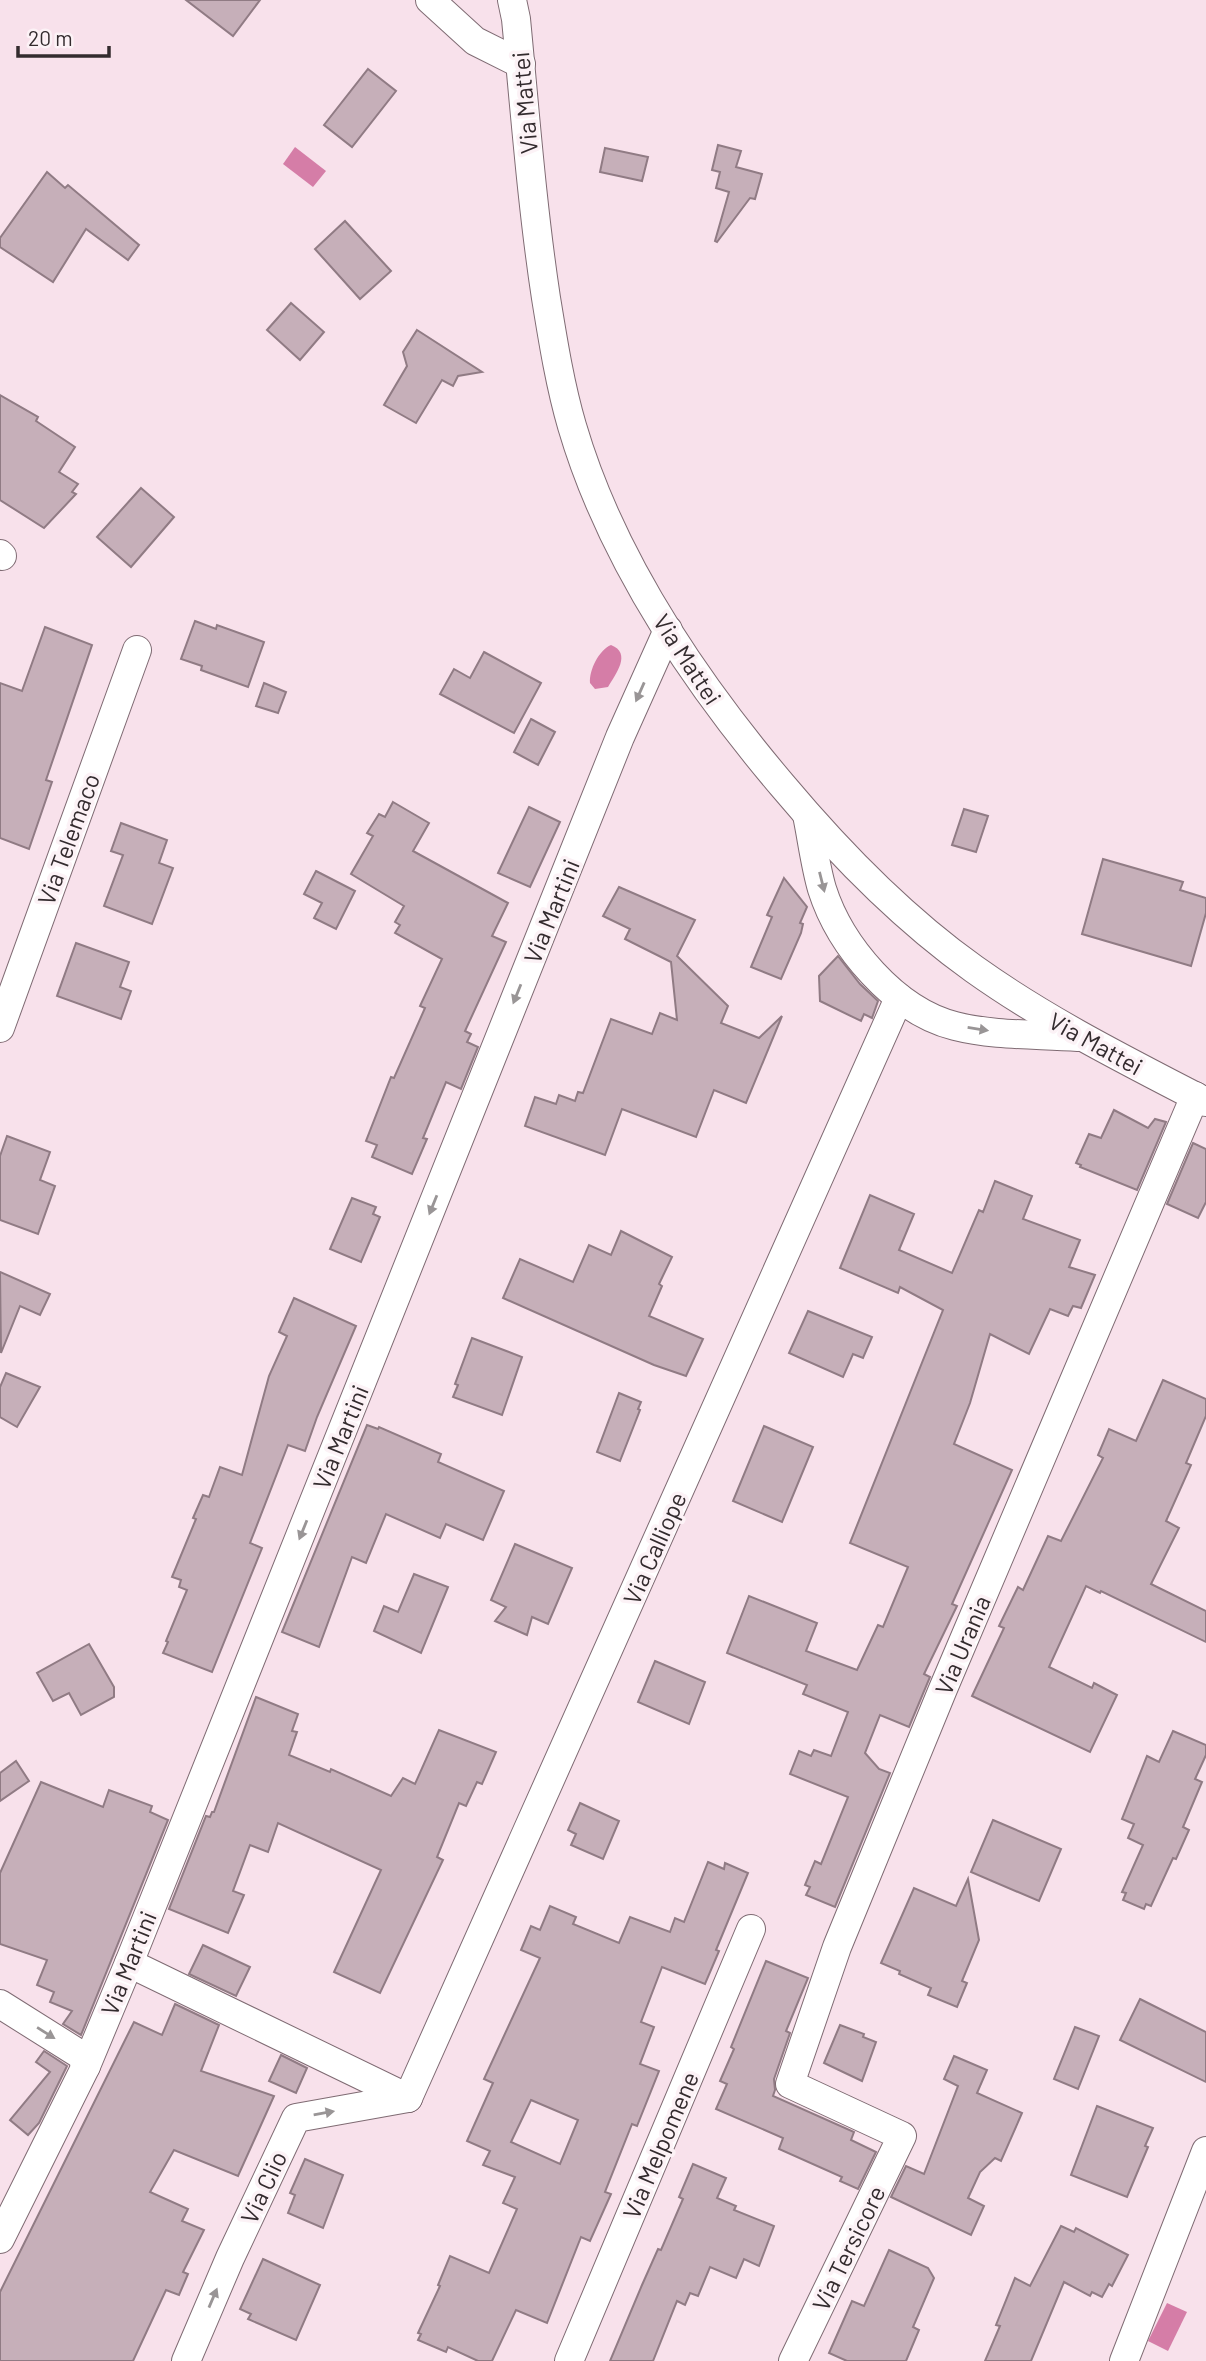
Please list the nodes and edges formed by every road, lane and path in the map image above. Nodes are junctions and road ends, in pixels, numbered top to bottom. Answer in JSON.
{"nodes":[{"id":1,"x":430,"y":0,"type":"edge"},
{"id":2,"x":512,"y":0,"type":"edge"},
{"id":3,"x":520,"y":64,"type":"junction"},
{"id":4,"x":668,"y":630,"type":"junction"},
{"id":5,"x":137,"y":650,"type":"dead end"},
{"id":6,"x":807,"y":815,"type":"junction"},
{"id":7,"x":899,"y":998,"type":"junction"},
{"id":8,"x":0,"y":1028,"type":"edge"},
{"id":9,"x":1082,"y":1037,"type":"junction"},
{"id":10,"x":1201,"y":1099,"type":"edge"},
{"id":11,"x":751,"y":1929,"type":"dead end"},
{"id":12,"x":129,"y":1963,"type":"junction"},
{"id":13,"x":0,"y":2004,"type":"edge"},
{"id":14,"x":86,"y":2066,"type":"junction"},
{"id":15,"x":408,"y":2098,"type":"junction"},
{"id":16,"x":902,"y":2136,"type":"joint"},
{"id":17,"x":1206,"y":2151,"type":"edge"},
{"id":18,"x":27,"y":2185,"type":"junction"},
{"id":19,"x":0,"y":2194,"type":"edge"},
{"id":20,"x":0,"y":2239,"type":"edge"},
{"id":21,"x":186,"y":2361,"type":"edge"},
{"id":22,"x":569,"y":2361,"type":"edge"},
{"id":23,"x":793,"y":2361,"type":"edge"},
{"id":24,"x":1124,"y":2361,"type":"edge"}],
"edges":[{"from":1,"to":3,"type":"street"},
{"from":2,"to":3,"type":"street","name":"Via Mattei"},
{"from":3,"to":4,"type":"street","name":"Via Mattei"},
{"from":4,"to":6,"type":"street","name":"Via Mattei"},
{"from":4,"to":12,"type":"street","name":"Via Martini","one_way":true},
{"from":5,"to":8,"type":"street","name":"Via Telemaco"},
{"from":6,"to":7,"type":"street","one_way":true},
{"from":6,"to":9,"type":"street","name":"Via Mattei"},
{"from":7,"to":9,"type":"street","one_way":true},
{"from":7,"to":15,"type":"street","name":"Via Calliope"},
{"from":9,"to":10,"type":"street","name":"Via Mattei"},
{"from":10,"to":16,"type":"street","name":"Via Urania"},
{"from":11,"to":22,"type":"street","name":"Via Melpomene"},
{"from":12,"to":14,"type":"street","name":"Via Martini"},
{"from":12,"to":15,"type":"street"},
{"from":13,"to":14,"type":"street","one_way":true},
{"from":14,"to":18,"type":"street","name":"Via Martini"},
{"from":21,"to":15,"type":"street","name":"Via Clio","one_way":true},
{"from":16,"to":23,"type":"street","name":"Via Tersicore"},
{"from":17,"to":24,"type":"street"},
{"from":18,"to":19,"type":"street"},
{"from":18,"to":20,"type":"street","name":"Via Martini"}]}
